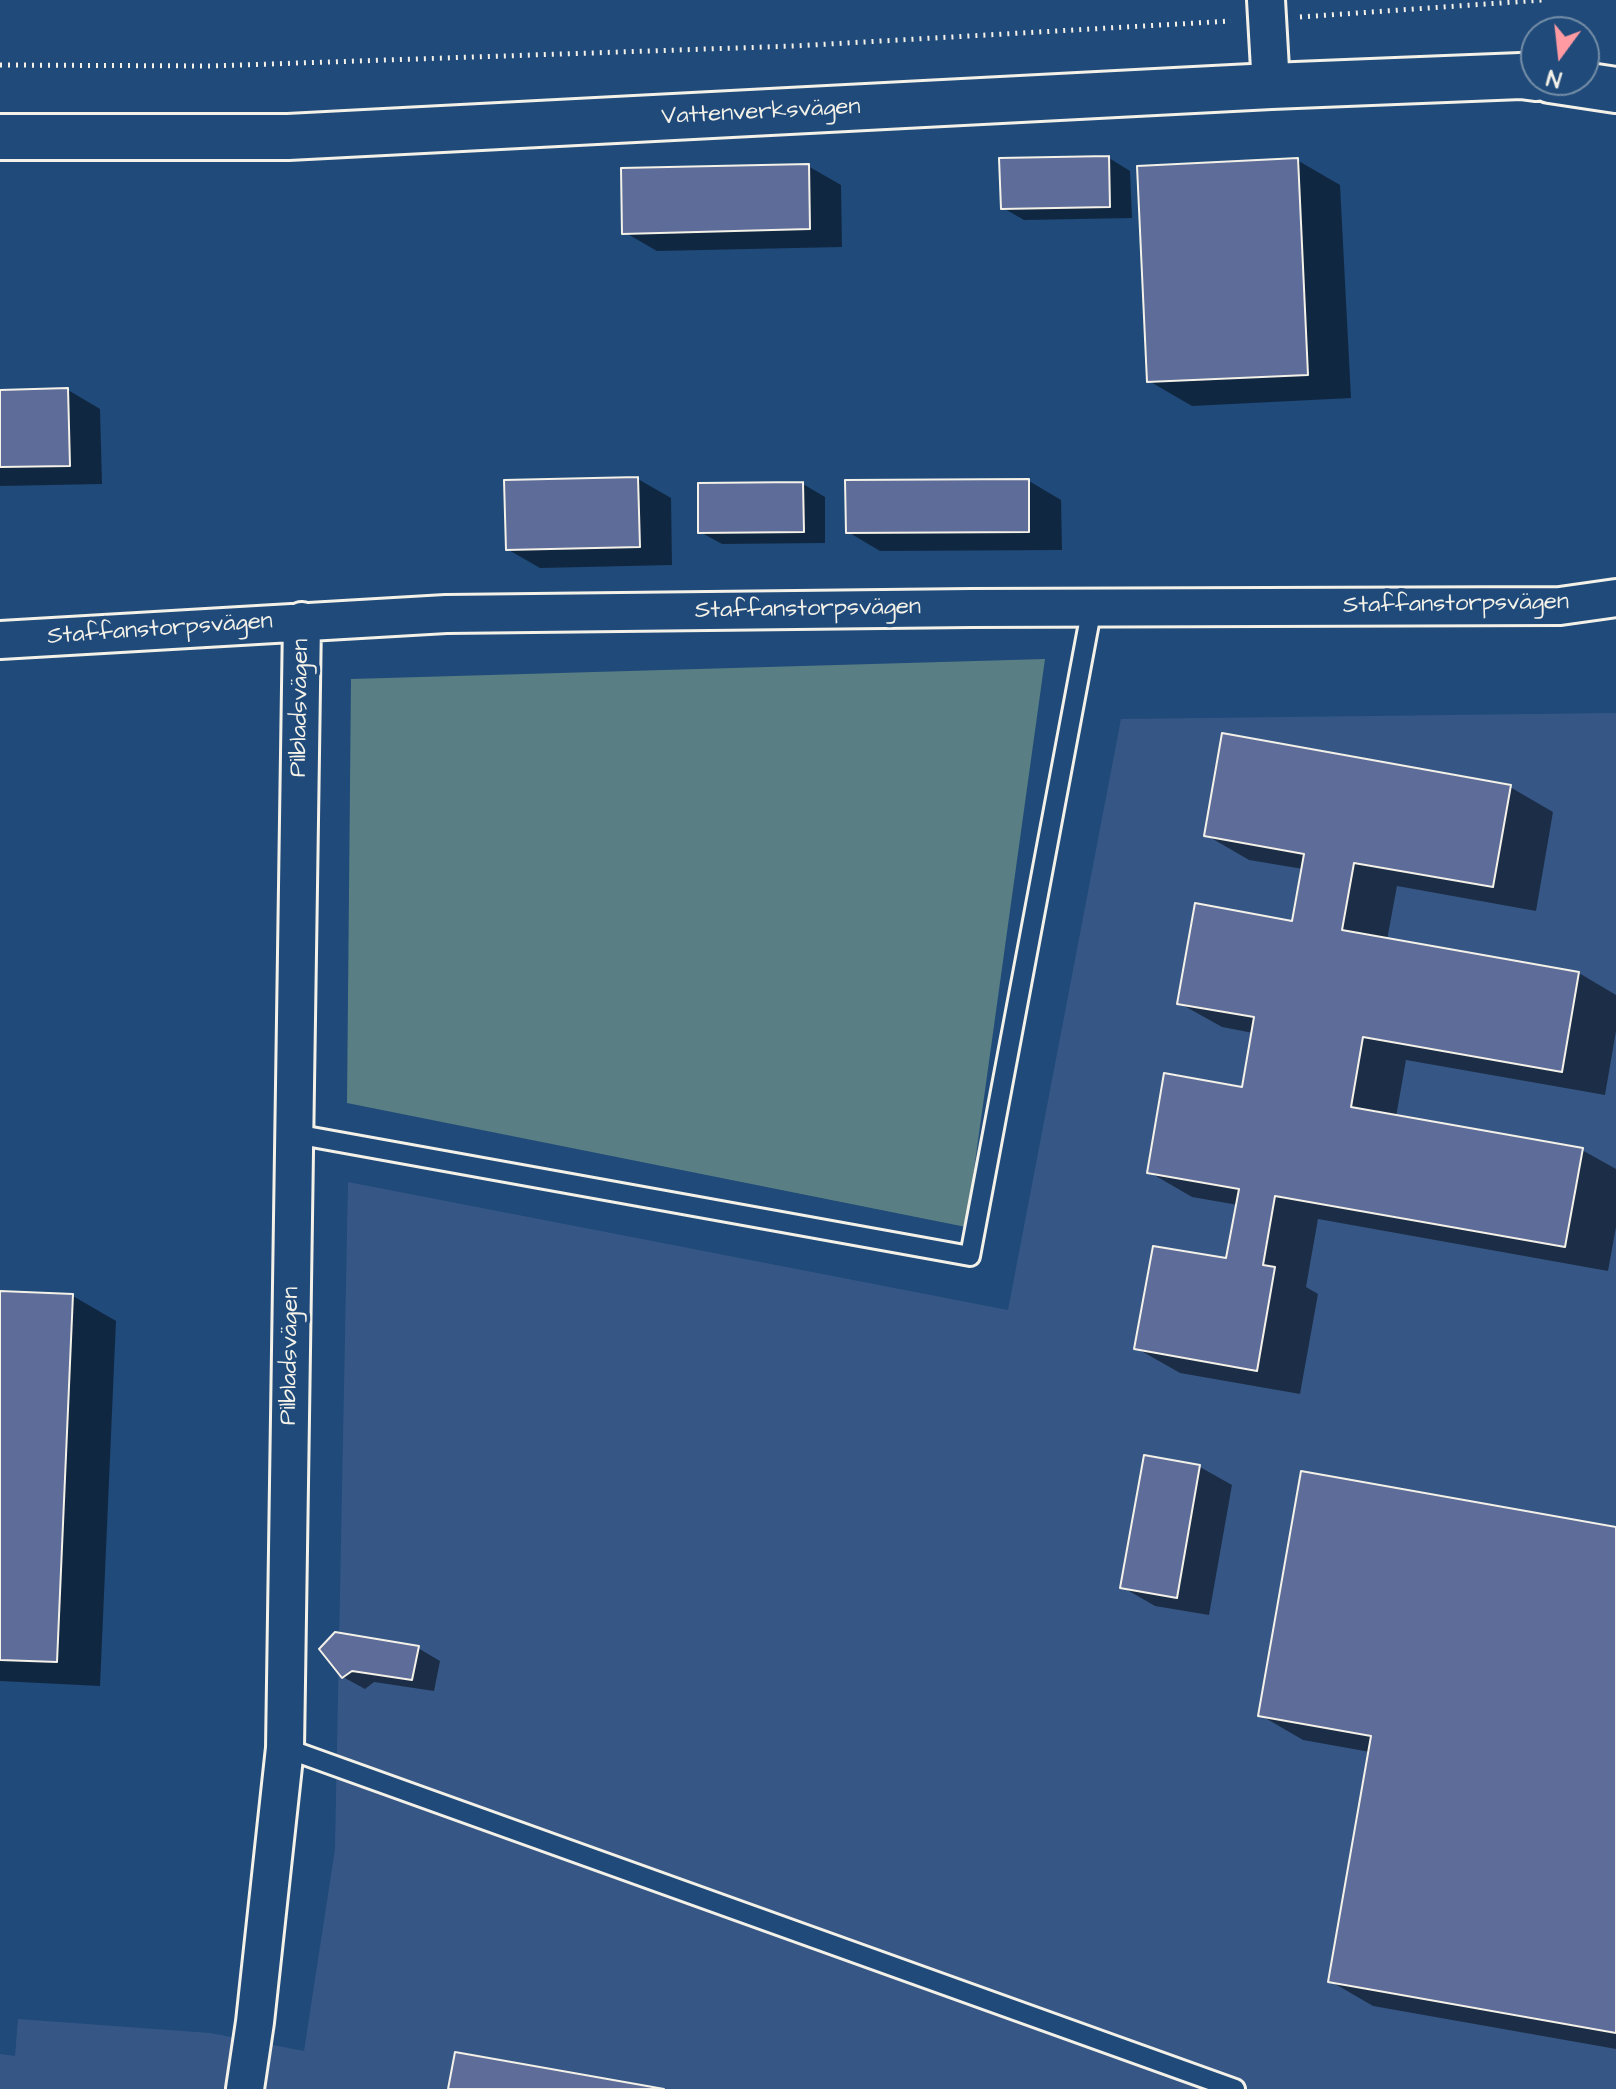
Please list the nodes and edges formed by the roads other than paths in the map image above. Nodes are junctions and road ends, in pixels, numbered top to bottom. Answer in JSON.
{"nodes":[{"id":1,"x":1267,"y":9,"type":"edge"},
{"id":2,"x":1520,"y":77,"type":"edge"},
{"id":3,"x":1271,"y":86,"type":"junction"},
{"id":4,"x":0,"y":137,"type":"edge"},
{"id":5,"x":1616,"y":598,"type":"edge"},
{"id":6,"x":1092,"y":607,"type":"junction"},
{"id":7,"x":302,"y":621,"type":"junction"},
{"id":8,"x":0,"y":640,"type":"edge"},
{"id":9,"x":295,"y":1134,"type":"junction"},
{"id":10,"x":285,"y":1748,"type":"junction"},
{"id":11,"x":245,"y":2089,"type":"edge"},
{"id":12,"x":1235,"y":2089,"type":"edge"}],
"edges":[{"from":1,"to":3,"type":"street"},
{"from":2,"to":3,"type":"street","name":"Vattenverksvägen"},
{"from":3,"to":4,"type":"street","name":"Vattenverksvägen"},
{"from":5,"to":6,"type":"street","name":"Staffanstorpsvägen"},
{"from":6,"to":7,"type":"street","name":"Staffanstorpsvägen"},
{"from":6,"to":9,"type":"lane"},
{"from":7,"to":8,"type":"street","name":"Staffanstorpsvägen"},
{"from":7,"to":9,"type":"street","name":"Pilbladsvägen"},
{"from":9,"to":10,"type":"street","name":"Pilbladsvägen"},
{"from":10,"to":11,"type":"street","name":"Pilbladsvägen"},
{"from":10,"to":12,"type":"lane"}]}
